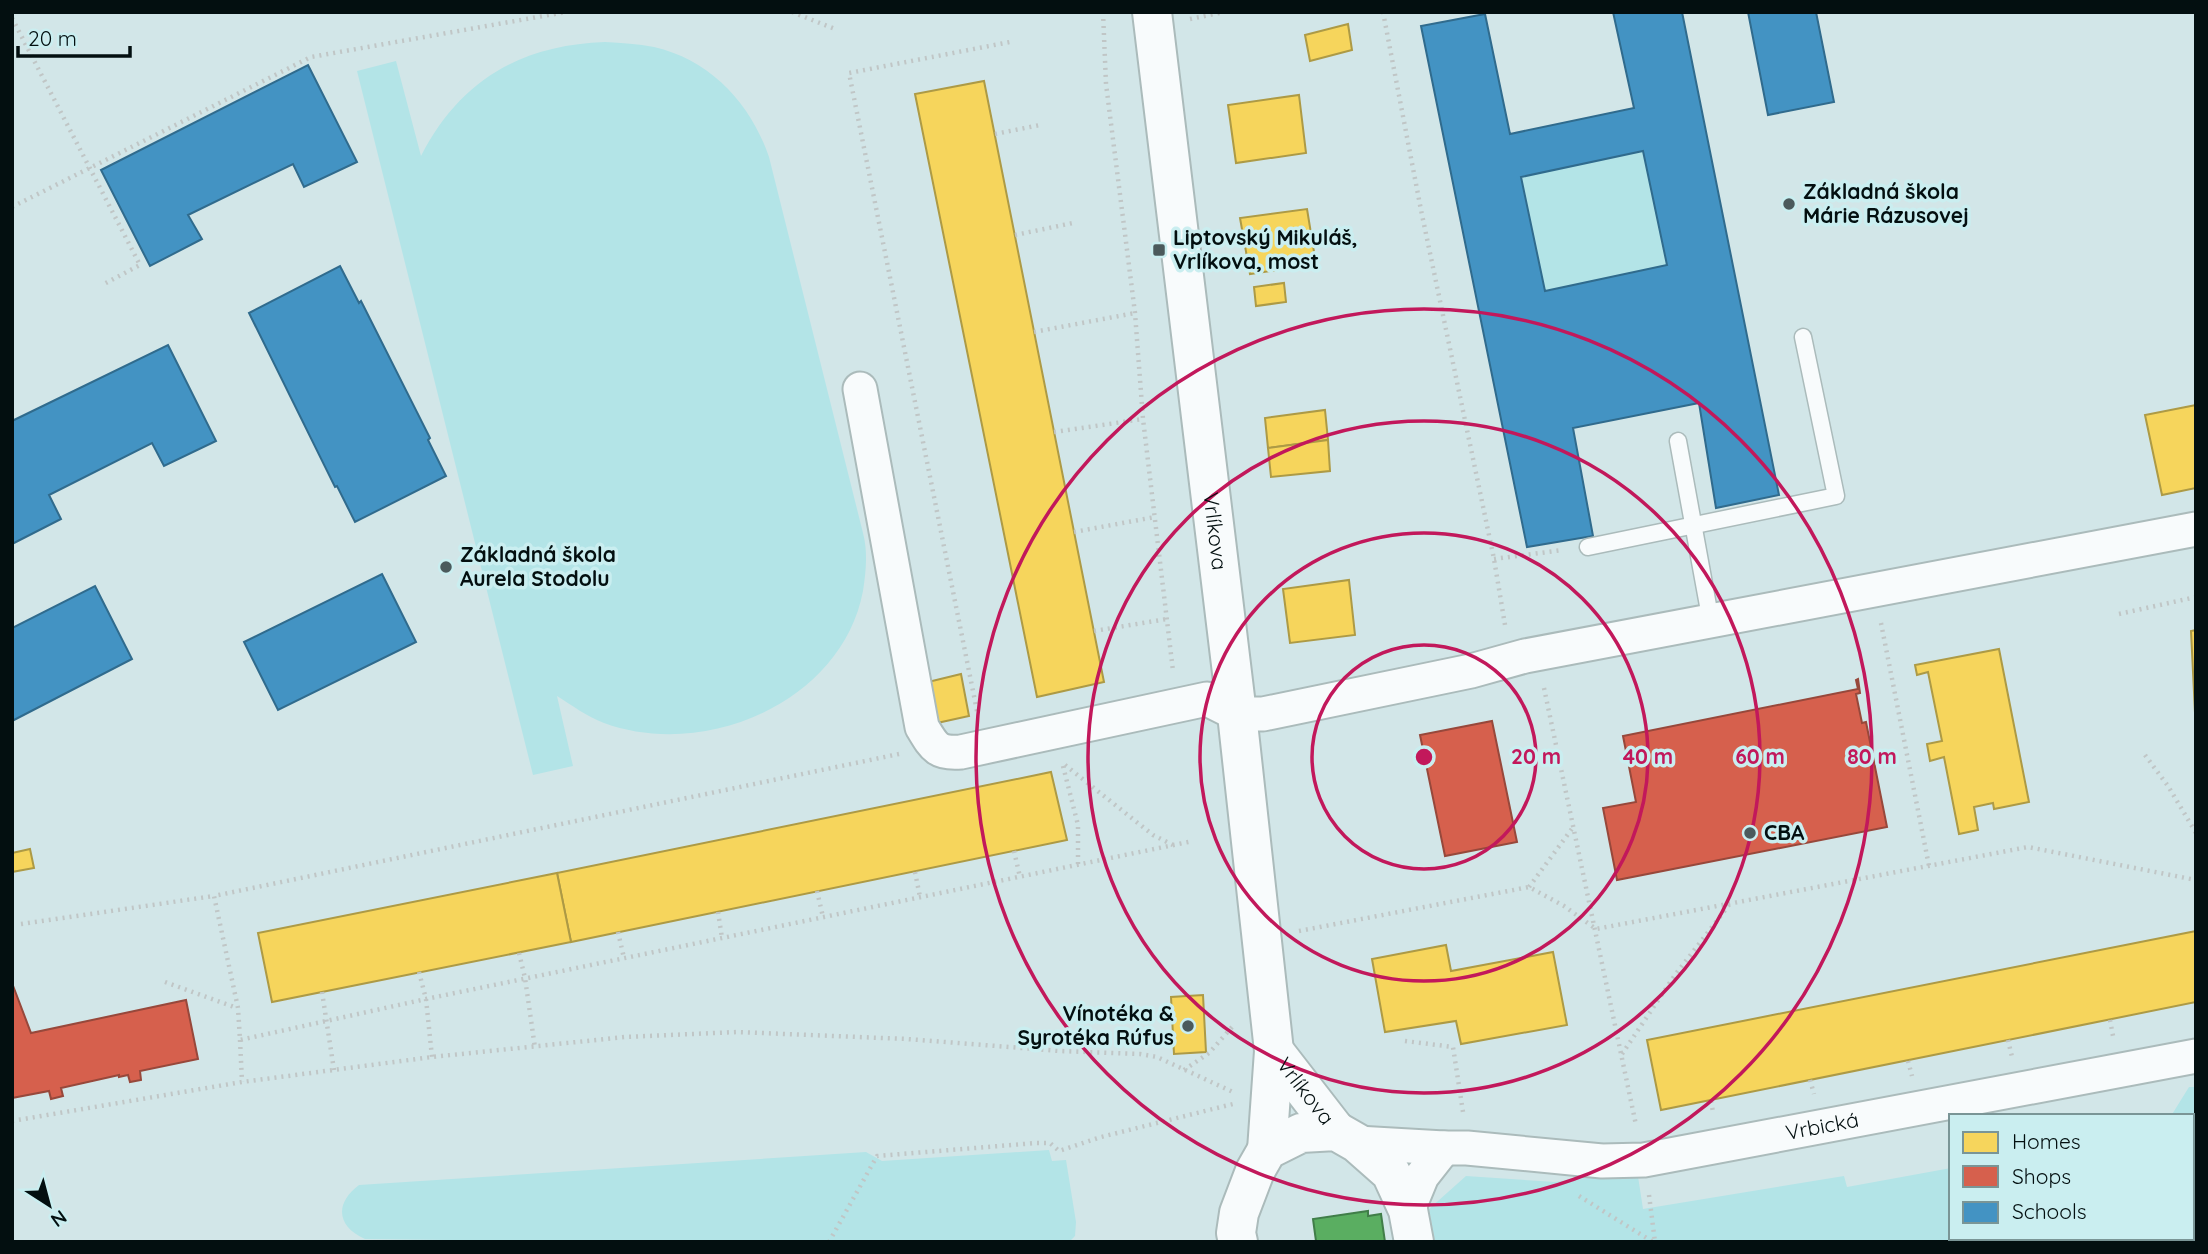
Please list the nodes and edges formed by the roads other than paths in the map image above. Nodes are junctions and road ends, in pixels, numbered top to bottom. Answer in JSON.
{"nodes":[{"id":1,"x":1167,"y":17,"type":"edge"},
{"id":2,"x":1803,"y":337,"type":"dead end"},
{"id":3,"x":860,"y":389,"type":"dead end"},
{"id":4,"x":1678,"y":441,"type":"dead end"},
{"id":5,"x":1693,"y":525,"type":"junction"},
{"id":6,"x":2196,"y":529,"type":"edge"},
{"id":7,"x":1588,"y":547,"type":"road end"},
{"id":8,"x":1711,"y":622,"type":"junction"},
{"id":9,"x":1237,"y":714,"type":"junction"},
{"id":10,"x":1274,"y":1051,"type":"junction"},
{"id":11,"x":2196,"y":1056,"type":"edge"},
{"id":12,"x":1347,"y":1137,"type":"junction"},
{"id":13,"x":1444,"y":1148,"type":"junction"},
{"id":14,"x":1268,"y":1150,"type":"junction"},
{"id":15,"x":1411,"y":1226,"type":"edge"},
{"id":16,"x":1233,"y":1239,"type":"edge"}],
"edges":[{"from":1,"to":9,"type":"street","name":"Vrlíkova"},
{"from":2,"to":5,"type":"lane"},
{"from":3,"to":9,"type":"street"},
{"from":4,"to":5,"type":"lane"},
{"from":5,"to":7,"type":"lane"},
{"from":5,"to":8,"type":"lane"},
{"from":6,"to":8,"type":"street"},
{"from":8,"to":9,"type":"street"},
{"from":9,"to":10,"type":"street","name":"Vrlíkova"},
{"from":10,"to":12,"type":"street","name":"Vrlíkova"},
{"from":10,"to":14,"type":"street","name":"Vrlíkova"},
{"from":11,"to":13,"type":"street","name":"Vrbická"},
{"from":12,"to":13,"type":"street","name":"Vrbická"},
{"from":12,"to":14,"type":"street"},
{"from":12,"to":15,"type":"street","name":"Vrlíkova"},
{"from":13,"to":15,"type":"street"},
{"from":14,"to":16,"type":"street"}]}
